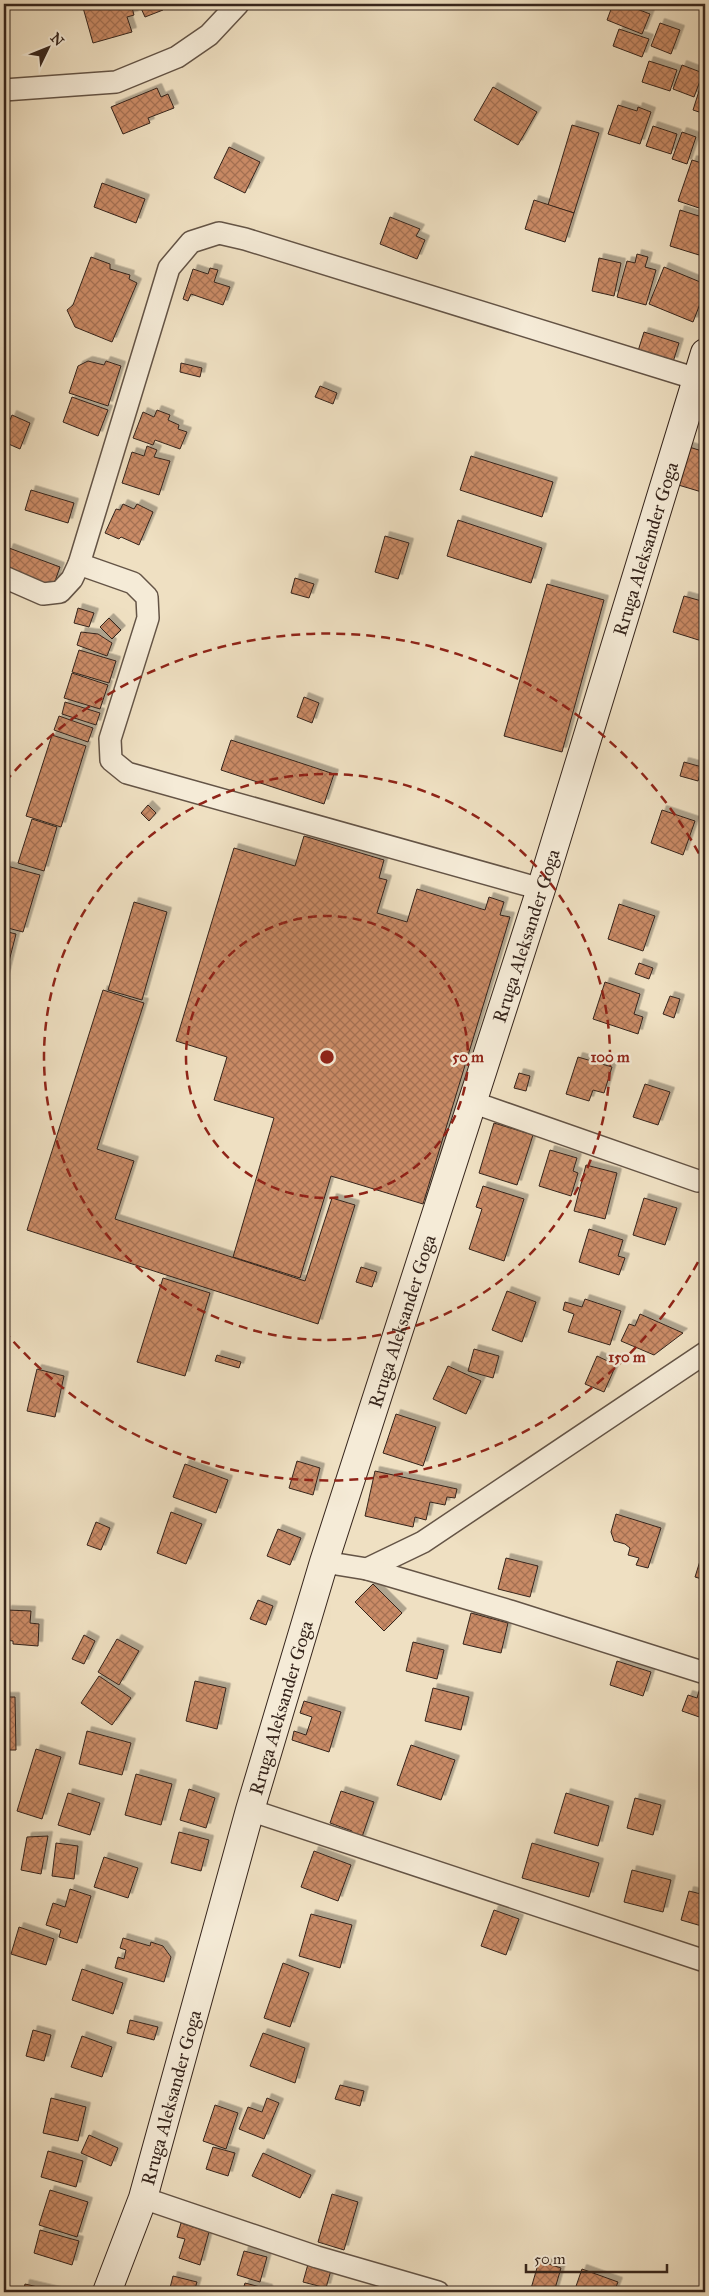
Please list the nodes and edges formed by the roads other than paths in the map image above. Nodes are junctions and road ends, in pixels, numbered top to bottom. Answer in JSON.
{"nodes":[{"id":1,"x":238,"y":4,"type":"edge"},
{"id":2,"x":4,"y":90,"type":"edge"},
{"id":3,"x":705,"y":353,"type":"edge"},
{"id":4,"x":697,"y":379,"type":"junction"},
{"id":5,"x":79,"y":564,"type":"junction"},
{"id":6,"x":4,"y":577,"type":"edge"},
{"id":7,"x":540,"y":889,"type":"junction"},
{"id":8,"x":472,"y":1102,"type":"junction"},
{"id":9,"x":698,"y":1181,"type":"dead end"},
{"id":10,"x":705,"y":1352,"type":"edge"},
{"id":11,"x":324,"y":1562,"type":"junction"},
{"id":12,"x":367,"y":1570,"type":"junction"},
{"id":13,"x":705,"y":1673,"type":"edge"},
{"id":14,"x":250,"y":1810,"type":"junction"},
{"id":15,"x":705,"y":1961,"type":"edge"},
{"id":16,"x":143,"y":2198,"type":"junction"},
{"id":17,"x":107,"y":2292,"type":"edge"},
{"id":18,"x":438,"y":2292,"type":"edge"}],
"edges":[{"from":1,"to":2,"type":"street"},
{"from":3,"to":4,"type":"main road","name":"Rruga Aleksander Goga"},
{"from":4,"to":5,"type":"street"},
{"from":4,"to":7,"type":"main road","name":"Rruga Aleksander Goga"},
{"from":5,"to":6,"type":"street"},
{"from":5,"to":7,"type":"street"},
{"from":7,"to":8,"type":"main road","name":"Rruga Aleksander Goga"},
{"from":8,"to":9,"type":"street"},
{"from":8,"to":11,"type":"main road","name":"Rruga Aleksander Goga"},
{"from":10,"to":12,"type":"street"},
{"from":11,"to":12,"type":"street"},
{"from":11,"to":14,"type":"main road","name":"Rruga Aleksander Goga"},
{"from":12,"to":13,"type":"street"},
{"from":14,"to":15,"type":"street"},
{"from":14,"to":16,"type":"main road","name":"Rruga Aleksander Goga"},
{"from":16,"to":17,"type":"main road","name":"Rruga Aleksander Goga"},
{"from":16,"to":18,"type":"street"}]}
